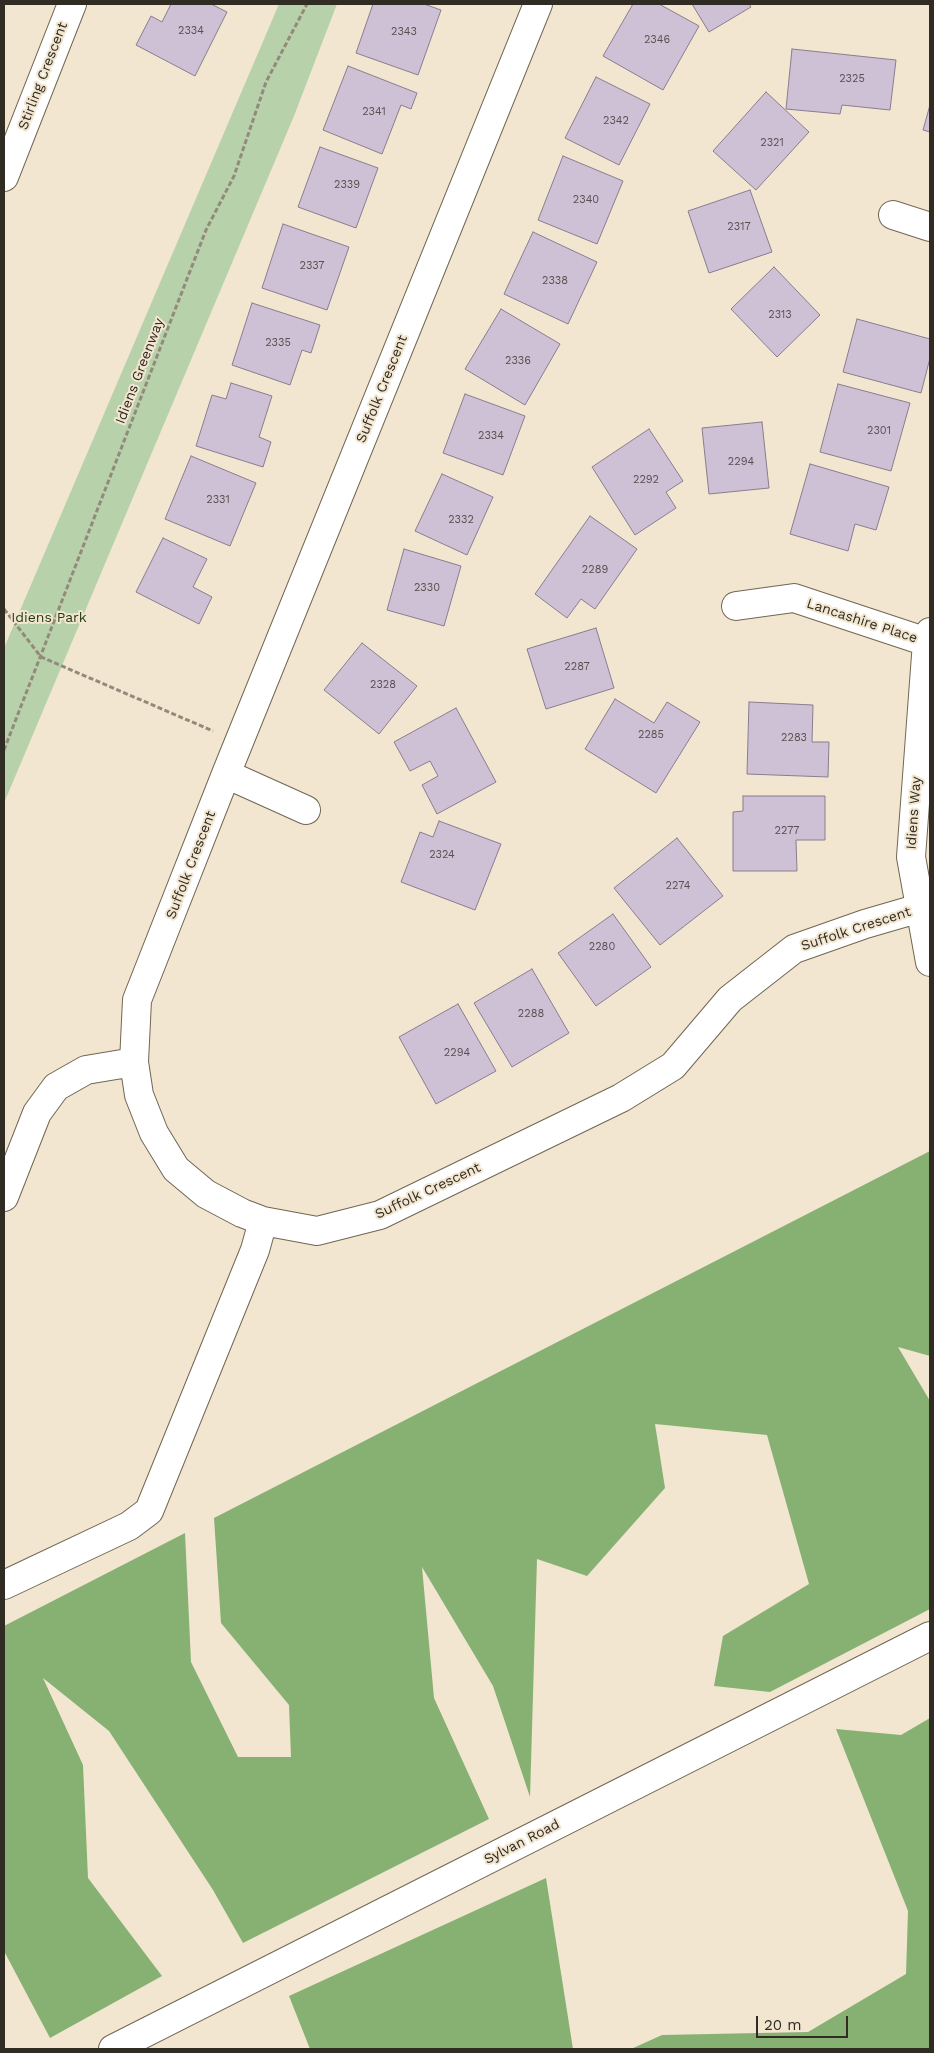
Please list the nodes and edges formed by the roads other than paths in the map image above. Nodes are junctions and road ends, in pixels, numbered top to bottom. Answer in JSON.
{"nodes":[{"id":1,"x":72,"y":4,"type":"edge"},
{"id":2,"x":538,"y":4,"type":"edge"},
{"id":3,"x":4,"y":177,"type":"edge"},
{"id":4,"x":893,"y":215,"type":"dead end"},
{"id":5,"x":930,"y":227,"type":"edge"},
{"id":6,"x":736,"y":606,"type":"dead end"},
{"id":7,"x":929,"y":637,"type":"edge"},
{"id":8,"x":226,"y":774,"type":"junction"},
{"id":9,"x":306,"y":810,"type":"dead end"},
{"id":10,"x":920,"y":908,"type":"junction"},
{"id":11,"x":930,"y":962,"type":"edge"},
{"id":12,"x":134,"y":1062,"type":"junction"},
{"id":13,"x":4,"y":1197,"type":"edge"},
{"id":14,"x":263,"y":1221,"type":"junction"},
{"id":15,"x":4,"y":1585,"type":"edge"},
{"id":16,"x":930,"y":1636,"type":"edge"},
{"id":17,"x":113,"y":2049,"type":"edge"}],
"edges":[{"from":1,"to":3,"type":"street","name":"Stirling Crescent"},
{"from":2,"to":8,"type":"street","name":"Suffolk Crescent"},
{"from":4,"to":5,"type":"street"},
{"from":6,"to":7,"type":"street","name":"Lancashire Place"},
{"from":7,"to":10,"type":"street","name":"Idiens Way"},
{"from":8,"to":9,"type":"street"},
{"from":8,"to":12,"type":"street","name":"Suffolk Crescent"},
{"from":10,"to":11,"type":"street","name":"Idiens Way"},
{"from":10,"to":14,"type":"street","name":"Suffolk Crescent"},
{"from":12,"to":13,"type":"street"},
{"from":12,"to":14,"type":"street","name":"Suffolk Crescent"},
{"from":14,"to":15,"type":"street"},
{"from":16,"to":17,"type":"street","name":"Sylvan Road"}]}
